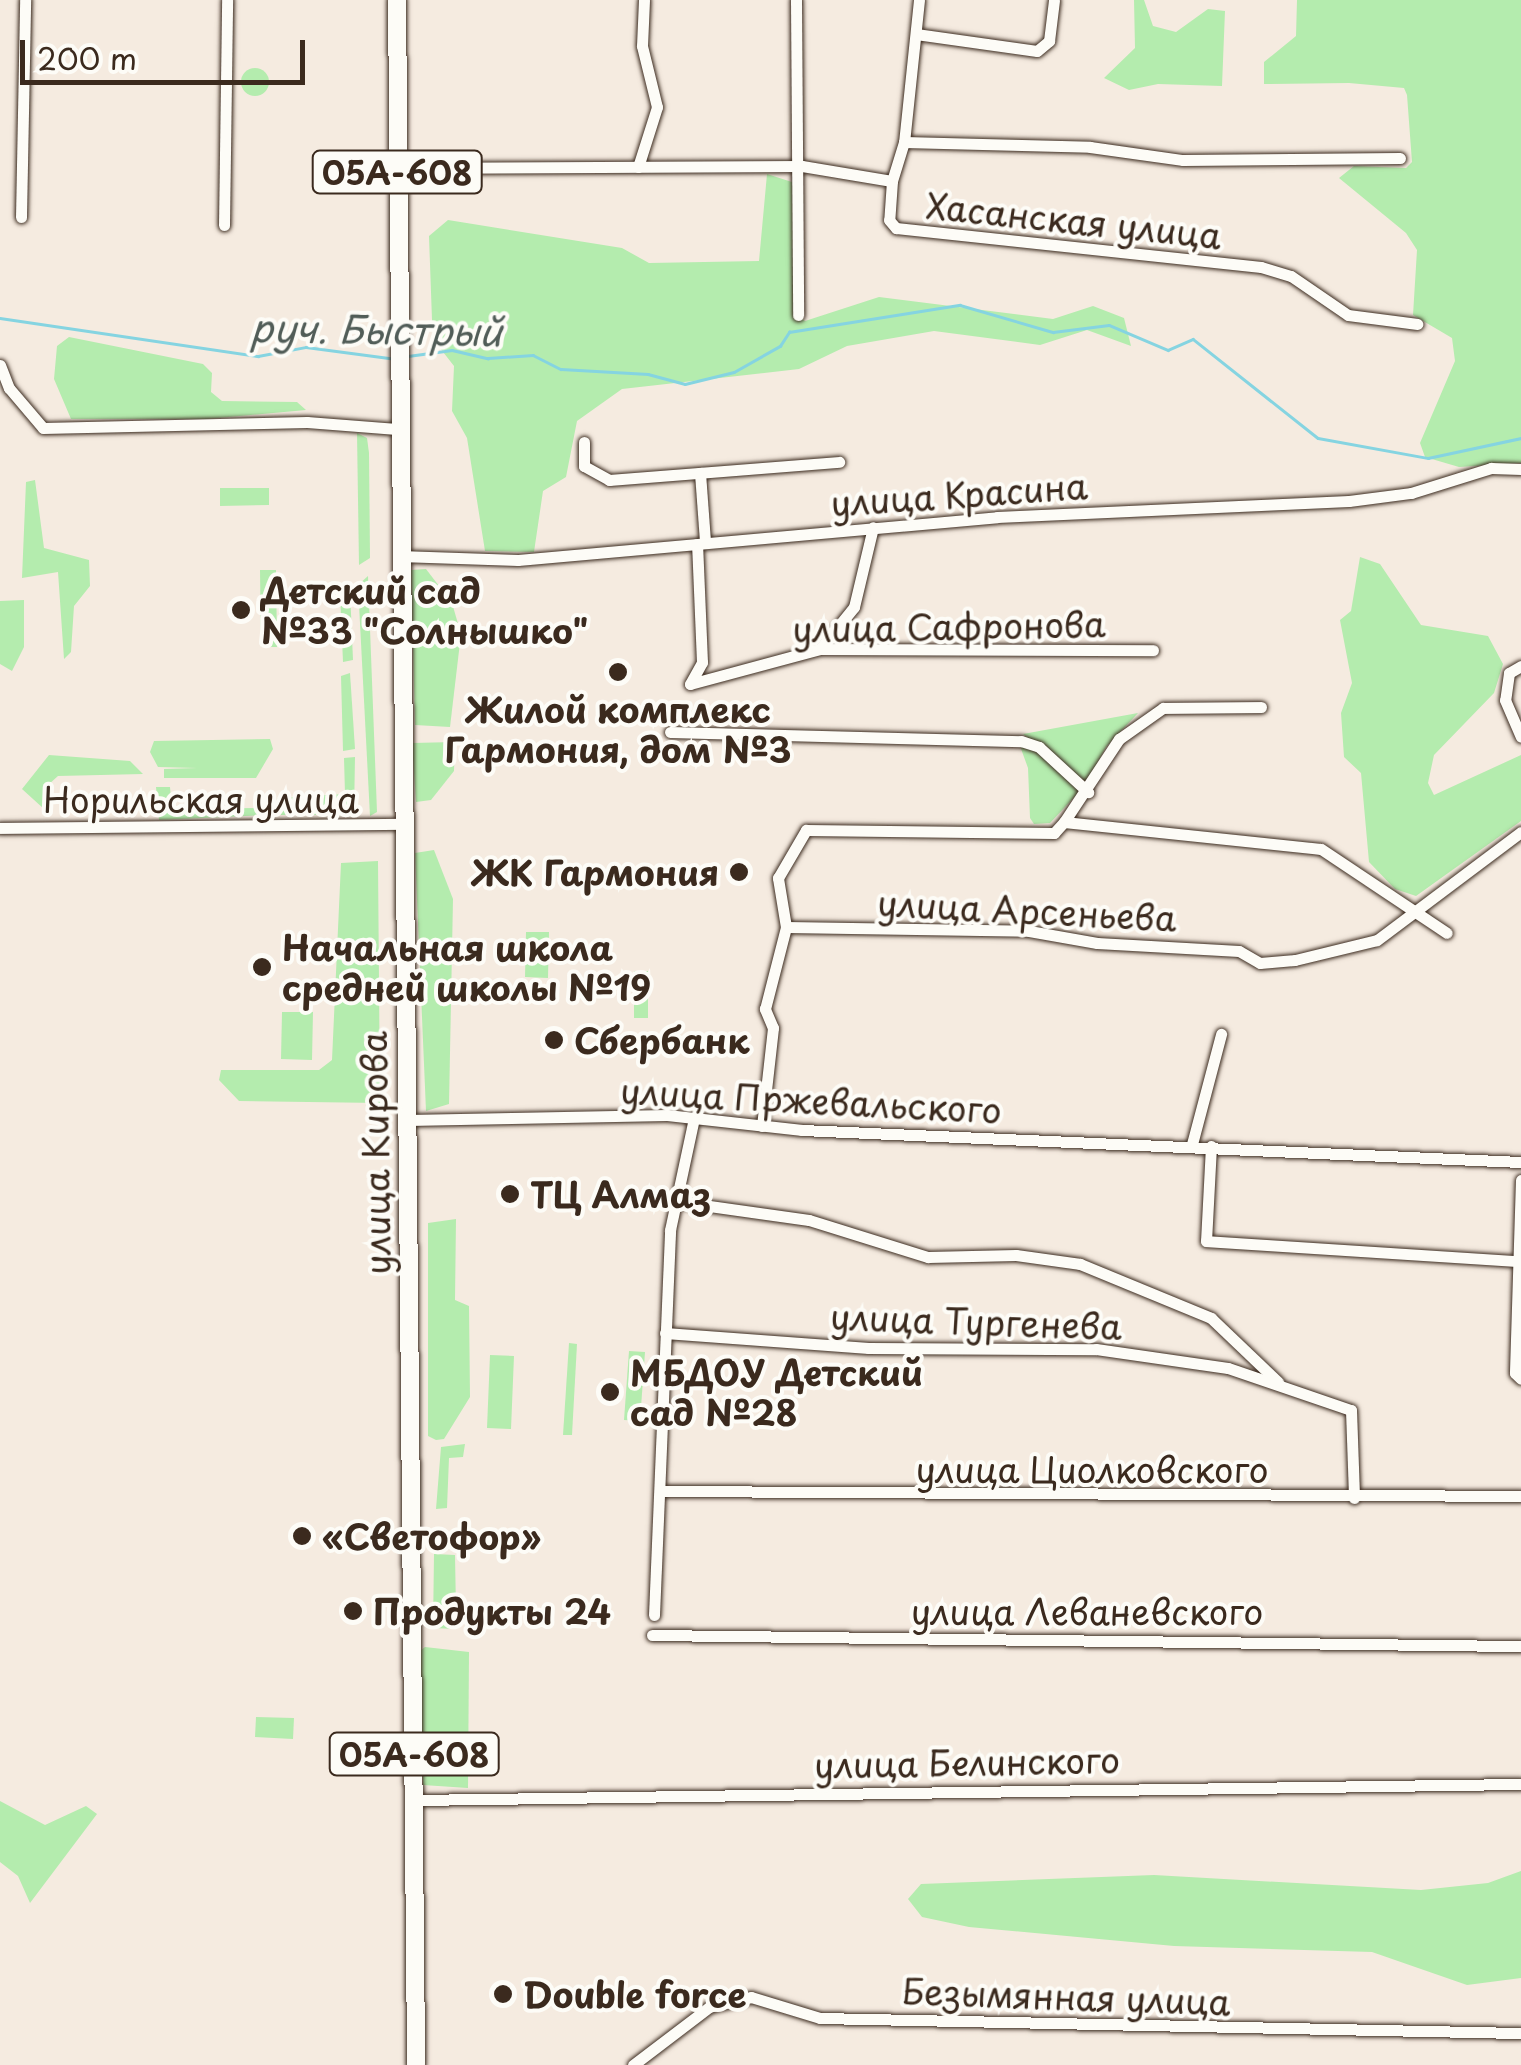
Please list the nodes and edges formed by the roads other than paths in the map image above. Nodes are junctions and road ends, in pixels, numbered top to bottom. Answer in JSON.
{"nodes":[{"id":1,"x":25,"y":0,"type":"edge"},
{"id":2,"x":227,"y":0,"type":"edge"},
{"id":3,"x":397,"y":0,"type":"edge"},
{"id":4,"x":644,"y":0,"type":"edge"},
{"id":5,"x":796,"y":0,"type":"edge"},
{"id":6,"x":919,"y":0,"type":"edge"},
{"id":7,"x":1054,"y":0,"type":"edge"},
{"id":8,"x":916,"y":34,"type":"junction"},
{"id":9,"x":904,"y":142,"type":"junction"},
{"id":10,"x":1400,"y":158,"type":"dead end"},
{"id":11,"x":802,"y":166,"type":"junction"},
{"id":12,"x":638,"y":167,"type":"junction"},
{"id":13,"x":397,"y":168,"type":"junction"},
{"id":14,"x":892,"y":181,"type":"junction"},
{"id":15,"x":21,"y":217,"type":"dead end"},
{"id":16,"x":224,"y":225,"type":"dead end"},
{"id":17,"x":798,"y":315,"type":"dead end"},
{"id":18,"x":1417,"y":324,"type":"dead end"},
{"id":19,"x":0,"y":365,"type":"edge"},
{"id":20,"x":397,"y":429,"type":"junction"},
{"id":21,"x":584,"y":442,"type":"dead end"},
{"id":22,"x":839,"y":462,"type":"dead end"},
{"id":23,"x":1521,"y":469,"type":"edge"},
{"id":24,"x":700,"y":473,"type":"junction"},
{"id":25,"x":873,"y":527,"type":"junction"},
{"id":26,"x":701,"y":543,"type":"junction"},
{"id":27,"x":399,"y":556,"type":"junction"},
{"id":28,"x":820,"y":648,"type":"junction"},
{"id":29,"x":1153,"y":650,"type":"dead end"},
{"id":30,"x":1521,"y":666,"type":"edge"},
{"id":31,"x":1261,"y":708,"type":"dead end"},
{"id":32,"x":670,"y":732,"type":"dead end"},
{"id":33,"x":1521,"y":738,"type":"edge"},
{"id":34,"x":1088,"y":792,"type":"junction"},
{"id":35,"x":1064,"y":822,"type":"junction"},
{"id":36,"x":402,"y":824,"type":"junction"},
{"id":37,"x":0,"y":828,"type":"edge"},
{"id":38,"x":1521,"y":832,"type":"edge"},
{"id":39,"x":1418,"y":911,"type":"junction"},
{"id":40,"x":786,"y":928,"type":"junction"},
{"id":41,"x":1447,"y":932,"type":"dead end"},
{"id":42,"x":1220,"y":1034,"type":"dead end"},
{"id":43,"x":694,"y":1118,"type":"junction"},
{"id":44,"x":408,"y":1120,"type":"junction"},
{"id":45,"x":762,"y":1126,"type":"junction"},
{"id":46,"x":1192,"y":1144,"type":"junction"},
{"id":47,"x":1211,"y":1146,"type":"junction"},
{"id":48,"x":1521,"y":1162,"type":"edge"},
{"id":49,"x":1521,"y":1180,"type":"edge"},
{"id":50,"x":681,"y":1202,"type":"junction"},
{"id":51,"x":1519,"y":1261,"type":"edge"},
{"id":52,"x":665,"y":1333,"type":"junction"},
{"id":53,"x":1521,"y":1379,"type":"edge"},
{"id":54,"x":1282,"y":1384,"type":"junction"},
{"id":55,"x":662,"y":1491,"type":"junction"},
{"id":56,"x":1521,"y":1496,"type":"edge"},
{"id":57,"x":1354,"y":1498,"type":"junction"},
{"id":58,"x":654,"y":1615,"type":"dead end"},
{"id":59,"x":652,"y":1635,"type":"dead end"},
{"id":60,"x":1521,"y":1646,"type":"edge"},
{"id":61,"x":1521,"y":1784,"type":"edge"},
{"id":62,"x":414,"y":1800,"type":"junction"},
{"id":63,"x":1521,"y":2033,"type":"edge"},
{"id":64,"x":416,"y":2065,"type":"edge"},
{"id":65,"x":634,"y":2065,"type":"edge"}],
"edges":[{"from":1,"to":15,"type":"street"},
{"from":2,"to":16,"type":"street"},
{"from":3,"to":13,"type":"main road","name":"улица Кирова","number":"05А-608"},
{"from":4,"to":12,"type":"street"},
{"from":5,"to":11,"type":"street"},
{"from":6,"to":8,"type":"street"},
{"from":7,"to":8,"type":"street"},
{"from":8,"to":9,"type":"street"},
{"from":9,"to":10,"type":"street"},
{"from":9,"to":14,"type":"street"},
{"from":11,"to":12,"type":"street","name":"Хасанская улица"},
{"from":11,"to":14,"type":"street","name":"Хасанская улица"},
{"from":11,"to":17,"type":"street"},
{"from":12,"to":13,"type":"street","name":"Хасанская улица"},
{"from":13,"to":20,"type":"main road","name":"улица Кирова","number":"05А-608"},
{"from":14,"to":18,"type":"street","name":"Хасанская улица"},
{"from":19,"to":20,"type":"street"},
{"from":20,"to":27,"type":"main road","name":"улица Кирова","number":"05А-608"},
{"from":21,"to":24,"type":"street"},
{"from":22,"to":24,"type":"street"},
{"from":23,"to":25,"type":"street","name":"улица Красина"},
{"from":24,"to":26,"type":"street"},
{"from":25,"to":26,"type":"street","name":"улица Красина"},
{"from":25,"to":28,"type":"street"},
{"from":26,"to":27,"type":"street","name":"улица Красина"},
{"from":26,"to":28,"type":"street","name":"улица Сафронова"},
{"from":27,"to":36,"type":"main road","name":"улица Кирова","number":"05А-608"},
{"from":28,"to":29,"type":"street","name":"улица Сафронова"},
{"from":30,"to":33,"type":"street"},
{"from":31,"to":34,"type":"street"},
{"from":32,"to":34,"type":"street"},
{"from":34,"to":35,"type":"street"},
{"from":35,"to":39,"type":"street"},
{"from":35,"to":40,"type":"street"},
{"from":36,"to":37,"type":"street","name":"Норильская улица"},
{"from":36,"to":44,"type":"main road","name":"улица Кирова","number":"05А-608"},
{"from":38,"to":39,"type":"street","name":"улица Арсеньева"},
{"from":39,"to":40,"type":"street","name":"улица Арсеньева"},
{"from":39,"to":41,"type":"street"},
{"from":40,"to":45,"type":"street"},
{"from":42,"to":46,"type":"street"},
{"from":43,"to":44,"type":"street","name":"улица Пржевальского"},
{"from":43,"to":45,"type":"street","name":"улица Пржевальского"},
{"from":43,"to":50,"type":"street"},
{"from":44,"to":62,"type":"main road","name":"улица Кирова","number":"05А-608"},
{"from":45,"to":46,"type":"street","name":"улица Пржевальского"},
{"from":46,"to":47,"type":"street","name":"улица Пржевальского"},
{"from":47,"to":48,"type":"street","name":"улица Пржевальского"},
{"from":47,"to":51,"type":"street"},
{"from":49,"to":51,"type":"street"},
{"from":50,"to":52,"type":"street"},
{"from":50,"to":54,"type":"street"},
{"from":51,"to":53,"type":"street"},
{"from":52,"to":54,"type":"street","name":"улица Тургенева"},
{"from":52,"to":55,"type":"street"},
{"from":54,"to":57,"type":"street","name":"улица Тургенева"},
{"from":55,"to":57,"type":"street","name":"улица Циолковского"},
{"from":55,"to":58,"type":"street"},
{"from":56,"to":57,"type":"street","name":"улица Циолковского"},
{"from":59,"to":60,"type":"street","name":"улица Леваневского"},
{"from":61,"to":62,"type":"street","name":"улица Белинского"},
{"from":62,"to":64,"type":"main road","name":"улица Кирова","number":"05А-608"},
{"from":63,"to":65,"type":"street","name":"Безымянная улица"}]}
